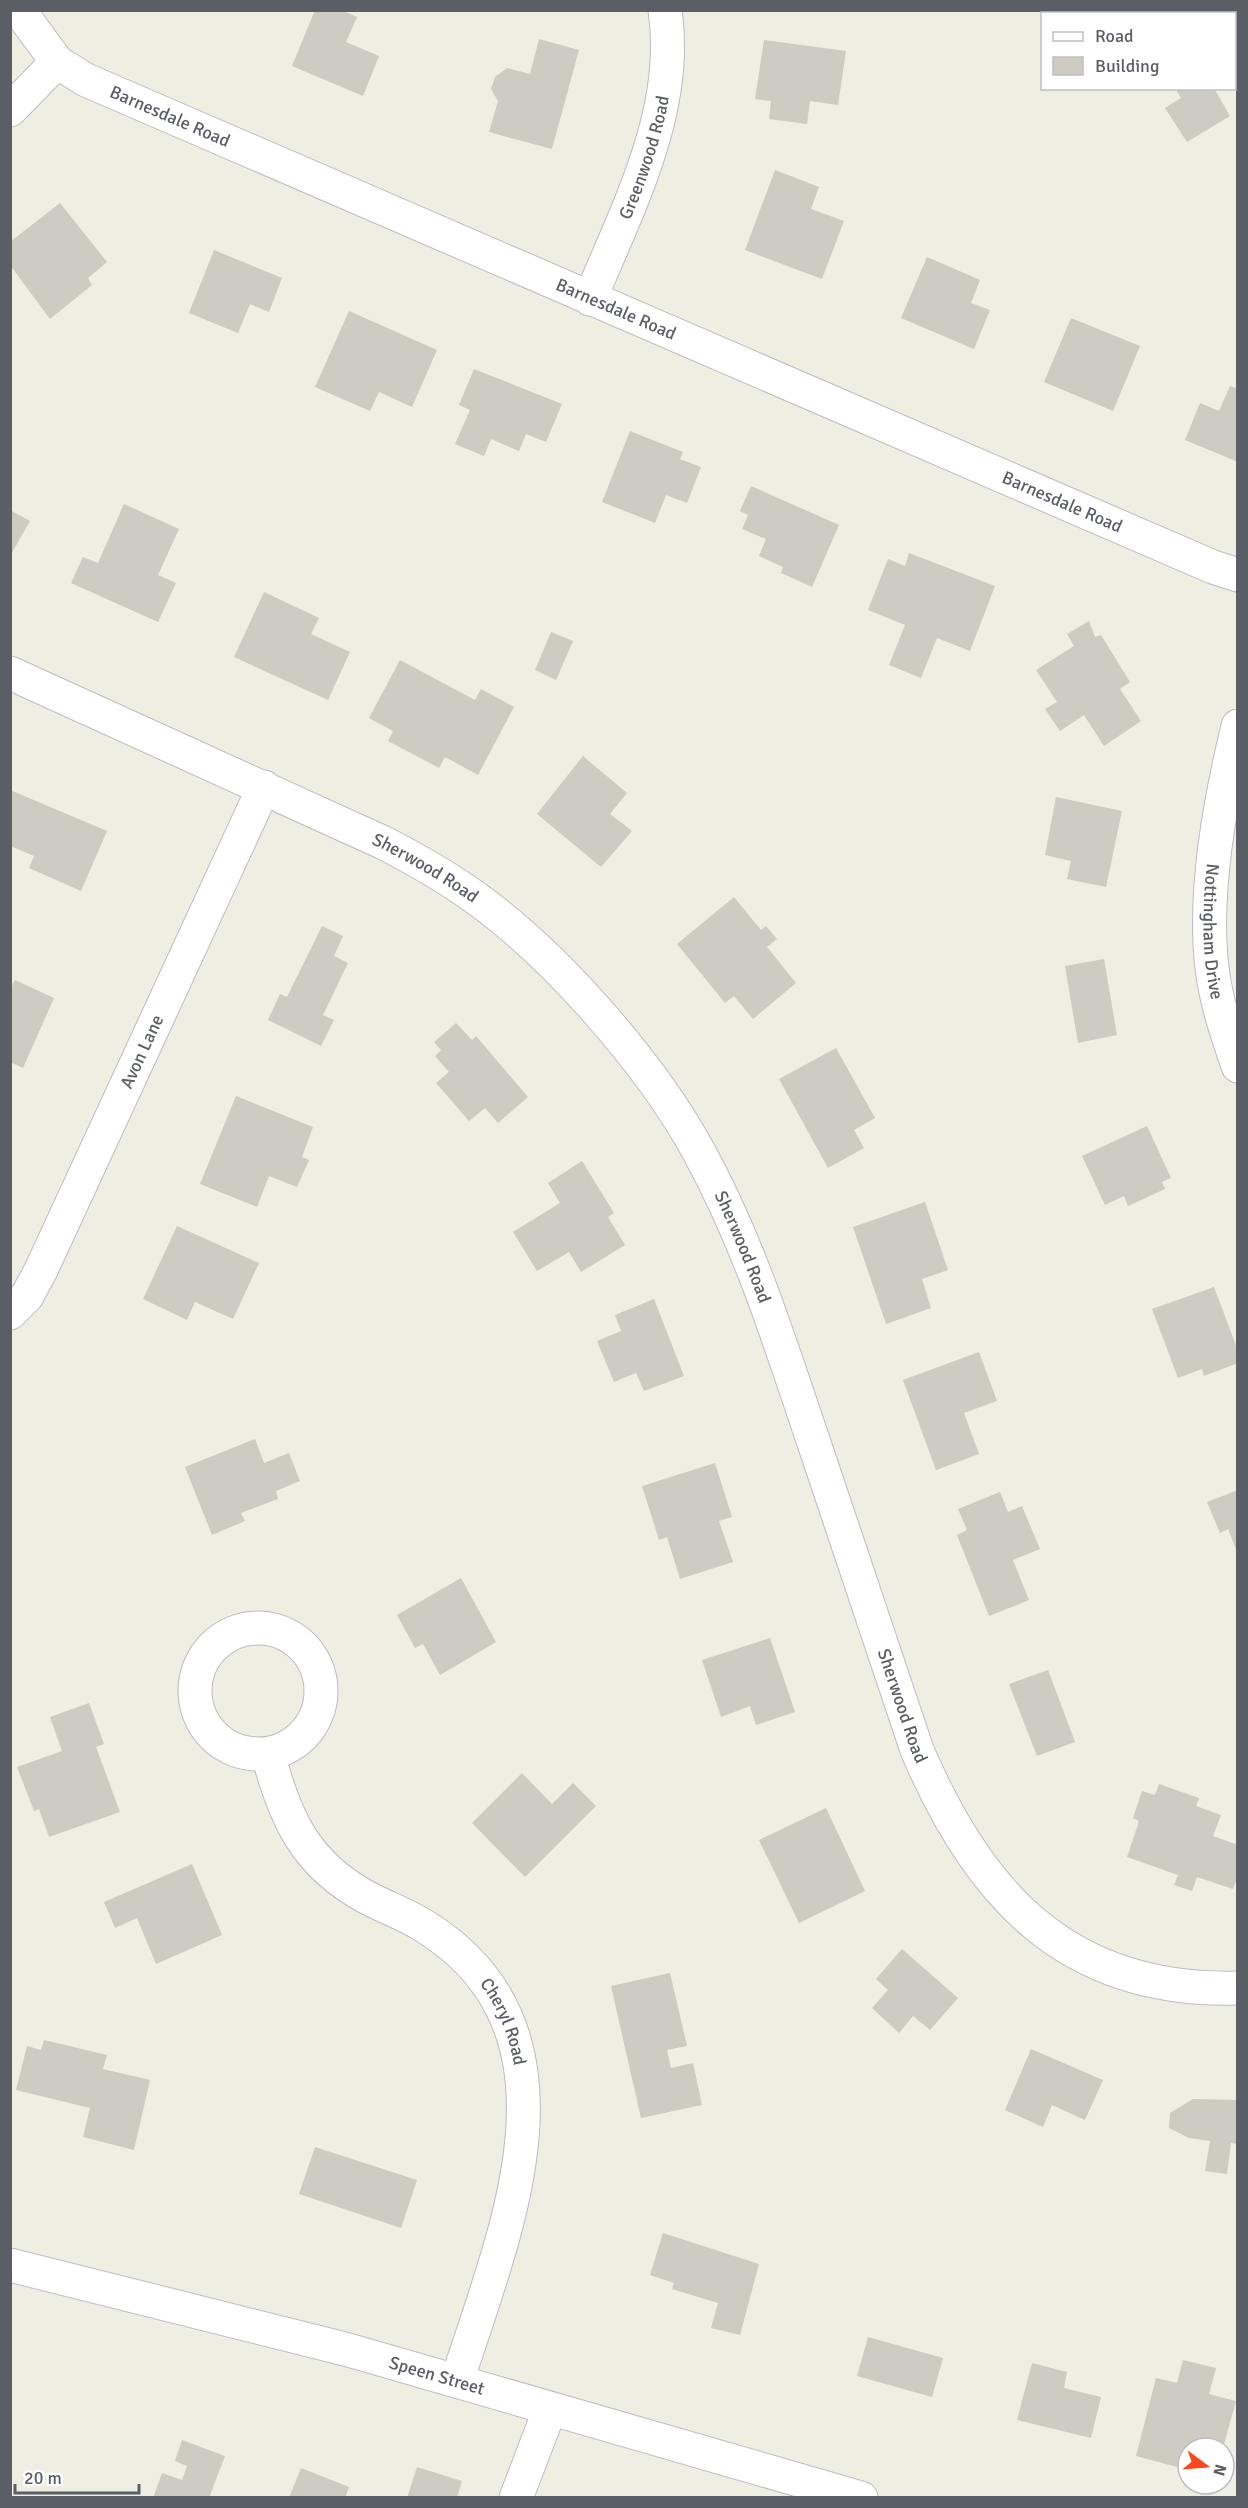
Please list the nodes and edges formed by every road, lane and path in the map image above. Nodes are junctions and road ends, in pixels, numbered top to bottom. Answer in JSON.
{"nodes":[{"id":1,"x":20,"y":10,"type":"edge"},
{"id":2,"x":665,"y":10,"type":"edge"},
{"id":3,"x":57,"y":62,"type":"junction"},
{"id":4,"x":10,"y":110,"type":"edge"},
{"id":5,"x":590,"y":299,"type":"junction"},
{"id":6,"x":1238,"y":575,"type":"edge"},
{"id":7,"x":10,"y":673,"type":"edge"},
{"id":8,"x":1238,"y":726,"type":"edge"},
{"id":9,"x":264,"y":787,"type":"junction"},
{"id":10,"x":1238,"y":1066,"type":"edge"},
{"id":11,"x":10,"y":1312,"type":"edge"},
{"id":12,"x":268,"y":1754,"type":"dead end"},
{"id":13,"x":1238,"y":1988,"type":"edge"},
{"id":14,"x":10,"y":2265,"type":"edge"},
{"id":15,"x":457,"y":2381,"type":"junction"},
{"id":16,"x":550,"y":2409,"type":"junction"},
{"id":17,"x":516,"y":2498,"type":"edge"},
{"id":18,"x":861,"y":2498,"type":"edge"}],
"edges":[{"from":1,"to":3,"type":"street","name":"Barnesdale Road"},
{"from":2,"to":5,"type":"street","name":"Greenwood Road"},
{"from":3,"to":4,"type":"street"},
{"from":3,"to":5,"type":"street","name":"Barnesdale Road"},
{"from":5,"to":6,"type":"street","name":"Barnesdale Road"},
{"from":7,"to":9,"type":"street","name":"Sherwood Road"},
{"from":8,"to":10,"type":"street","name":"Nottingham Drive"},
{"from":9,"to":11,"type":"street","name":"Avon Lane"},
{"from":9,"to":13,"type":"street","name":"Sherwood Road"},
{"from":12,"to":15,"type":"street","name":"Cheryl Road"},
{"from":14,"to":15,"type":"street","name":"Speen Street"},
{"from":15,"to":16,"type":"street","name":"Speen Street"},
{"from":16,"to":17,"type":"street"},
{"from":16,"to":18,"type":"street","name":"Speen Street"}]}
